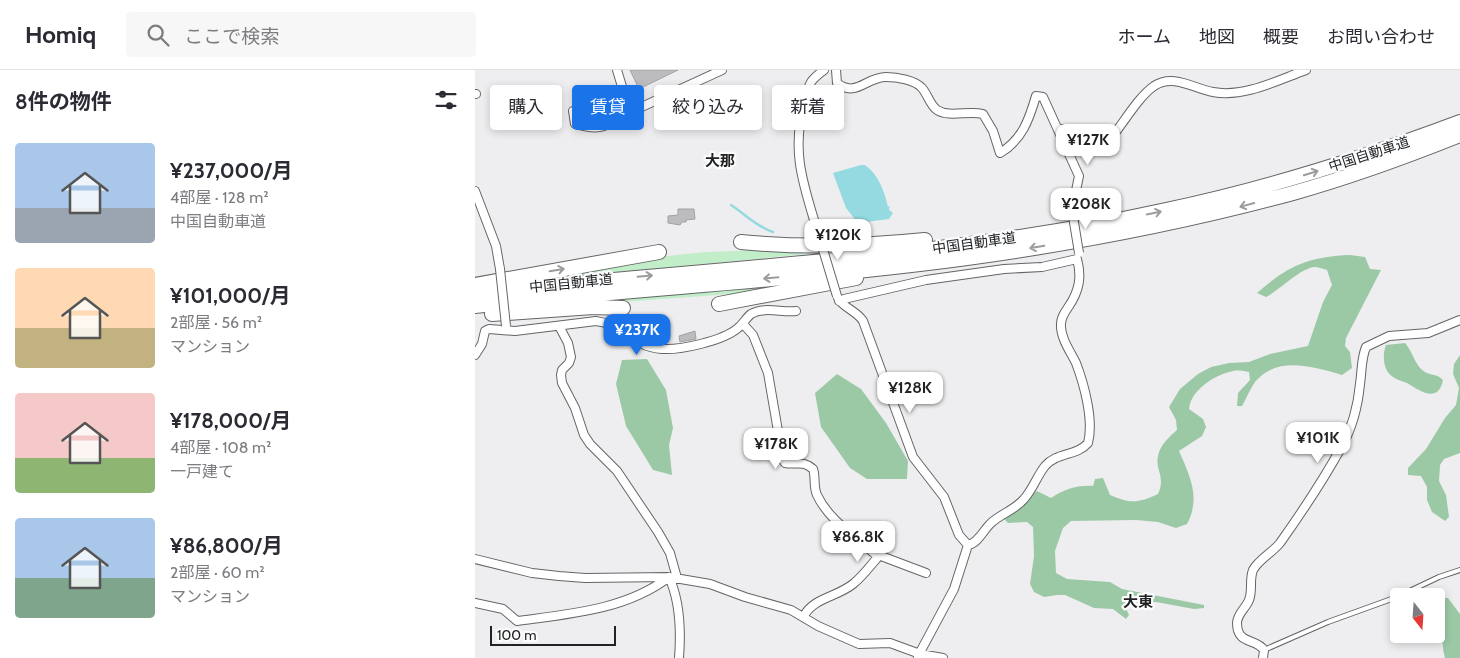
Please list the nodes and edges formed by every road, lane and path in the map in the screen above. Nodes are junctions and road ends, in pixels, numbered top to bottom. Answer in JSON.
{"nodes":[{"id":1,"x":617,"y":70,"type":"edge"},
{"id":2,"x":721,"y":70,"type":"edge"},
{"id":3,"x":824,"y":70,"type":"edge"},
{"id":4,"x":836,"y":70,"type":"edge"},
{"id":5,"x":1306,"y":70,"type":"edge"},
{"id":6,"x":622,"y":85,"type":"edge"},
{"id":7,"x":644,"y":106,"type":"edge"},
{"id":8,"x":1460,"y":122,"type":"edge"},
{"id":9,"x":1058,"y":128,"type":"junction"},
{"id":10,"x":1460,"y":136,"type":"edge"},
{"id":11,"x":475,"y":191,"type":"edge"},
{"id":12,"x":1010,"y":238,"type":"junction"},
{"id":13,"x":741,"y":242,"type":"dead end"},
{"id":14,"x":659,"y":252,"type":"dead end"},
{"id":15,"x":1078,"y":256,"type":"junction"},
{"id":16,"x":965,"y":258,"type":"junction"},
{"id":17,"x":475,"y":285,"type":"edge"},
{"id":18,"x":475,"y":293,"type":"edge"},
{"id":19,"x":838,"y":299,"type":"junction"},
{"id":20,"x":719,"y":304,"type":"dead end"},
{"id":21,"x":475,"y":306,"type":"edge"},
{"id":22,"x":623,"y":308,"type":"dead end"},
{"id":23,"x":796,"y":311,"type":"dead end"},
{"id":24,"x":475,"y":315,"type":"edge"},
{"id":25,"x":1460,"y":320,"type":"edge"},
{"id":26,"x":743,"y":324,"type":"junction"},
{"id":27,"x":559,"y":326,"type":"junction"},
{"id":28,"x":506,"y":328,"type":"junction"},
{"id":29,"x":475,"y":356,"type":"edge"},
{"id":30,"x":968,"y":545,"type":"junction"},
{"id":31,"x":878,"y":557,"type":"junction"},
{"id":32,"x":475,"y":559,"type":"edge"},
{"id":33,"x":1460,"y":570,"type":"edge"},
{"id":34,"x":926,"y":573,"type":"dead end"},
{"id":35,"x":673,"y":577,"type":"junction"},
{"id":36,"x":475,"y":603,"type":"edge"},
{"id":37,"x":804,"y":616,"type":"junction"},
{"id":38,"x":1264,"y":654,"type":"edge"},
{"id":39,"x":918,"y":656,"type":"edge"},
{"id":40,"x":679,"y":658,"type":"edge"},
{"id":41,"x":943,"y":658,"type":"edge"}],
"edges":[{"from":1,"to":6,"type":"street"},
{"from":2,"to":7,"type":"street"},
{"from":3,"to":19,"type":"street","bridge":true},
{"from":4,"to":9,"type":"street"},
{"from":5,"to":9,"type":"street"},
{"from":12,"to":8,"type":"highway","name":"中国自動車道","one_way":true},
{"from":9,"to":15,"type":"street","bridge":true},
{"from":10,"to":16,"type":"highway","name":"中国自動車道","one_way":true},
{"from":11,"to":28,"type":"street","bridge":true},
{"from":12,"to":13,"type":"highway"},
{"from":18,"to":12,"type":"highway","name":"中国自動車道","one_way":true},
{"from":17,"to":14,"type":"highway","one_way":true},
{"from":15,"to":19,"type":"street"},
{"from":15,"to":30,"type":"street"},
{"from":16,"to":20,"type":"highway"},
{"from":16,"to":21,"type":"highway","name":"中国自動車道","one_way":true},
{"from":19,"to":30,"type":"street"},
{"from":22,"to":24,"type":"highway"},
{"from":23,"to":26,"type":"street"},
{"from":25,"to":38,"type":"street"},
{"from":26,"to":27,"type":"street"},
{"from":26,"to":31,"type":"street"},
{"from":27,"to":28,"type":"street"},
{"from":27,"to":35,"type":"street"},
{"from":28,"to":29,"type":"street"},
{"from":30,"to":39,"type":"street"},
{"from":31,"to":34,"type":"street"},
{"from":31,"to":37,"type":"street"},
{"from":32,"to":35,"type":"street"},
{"from":33,"to":38,"type":"lane"},
{"from":35,"to":36,"type":"street"},
{"from":35,"to":37,"type":"street"},
{"from":35,"to":40,"type":"street"},
{"from":37,"to":39,"type":"street"},
{"from":39,"to":41,"type":"street"}]}
